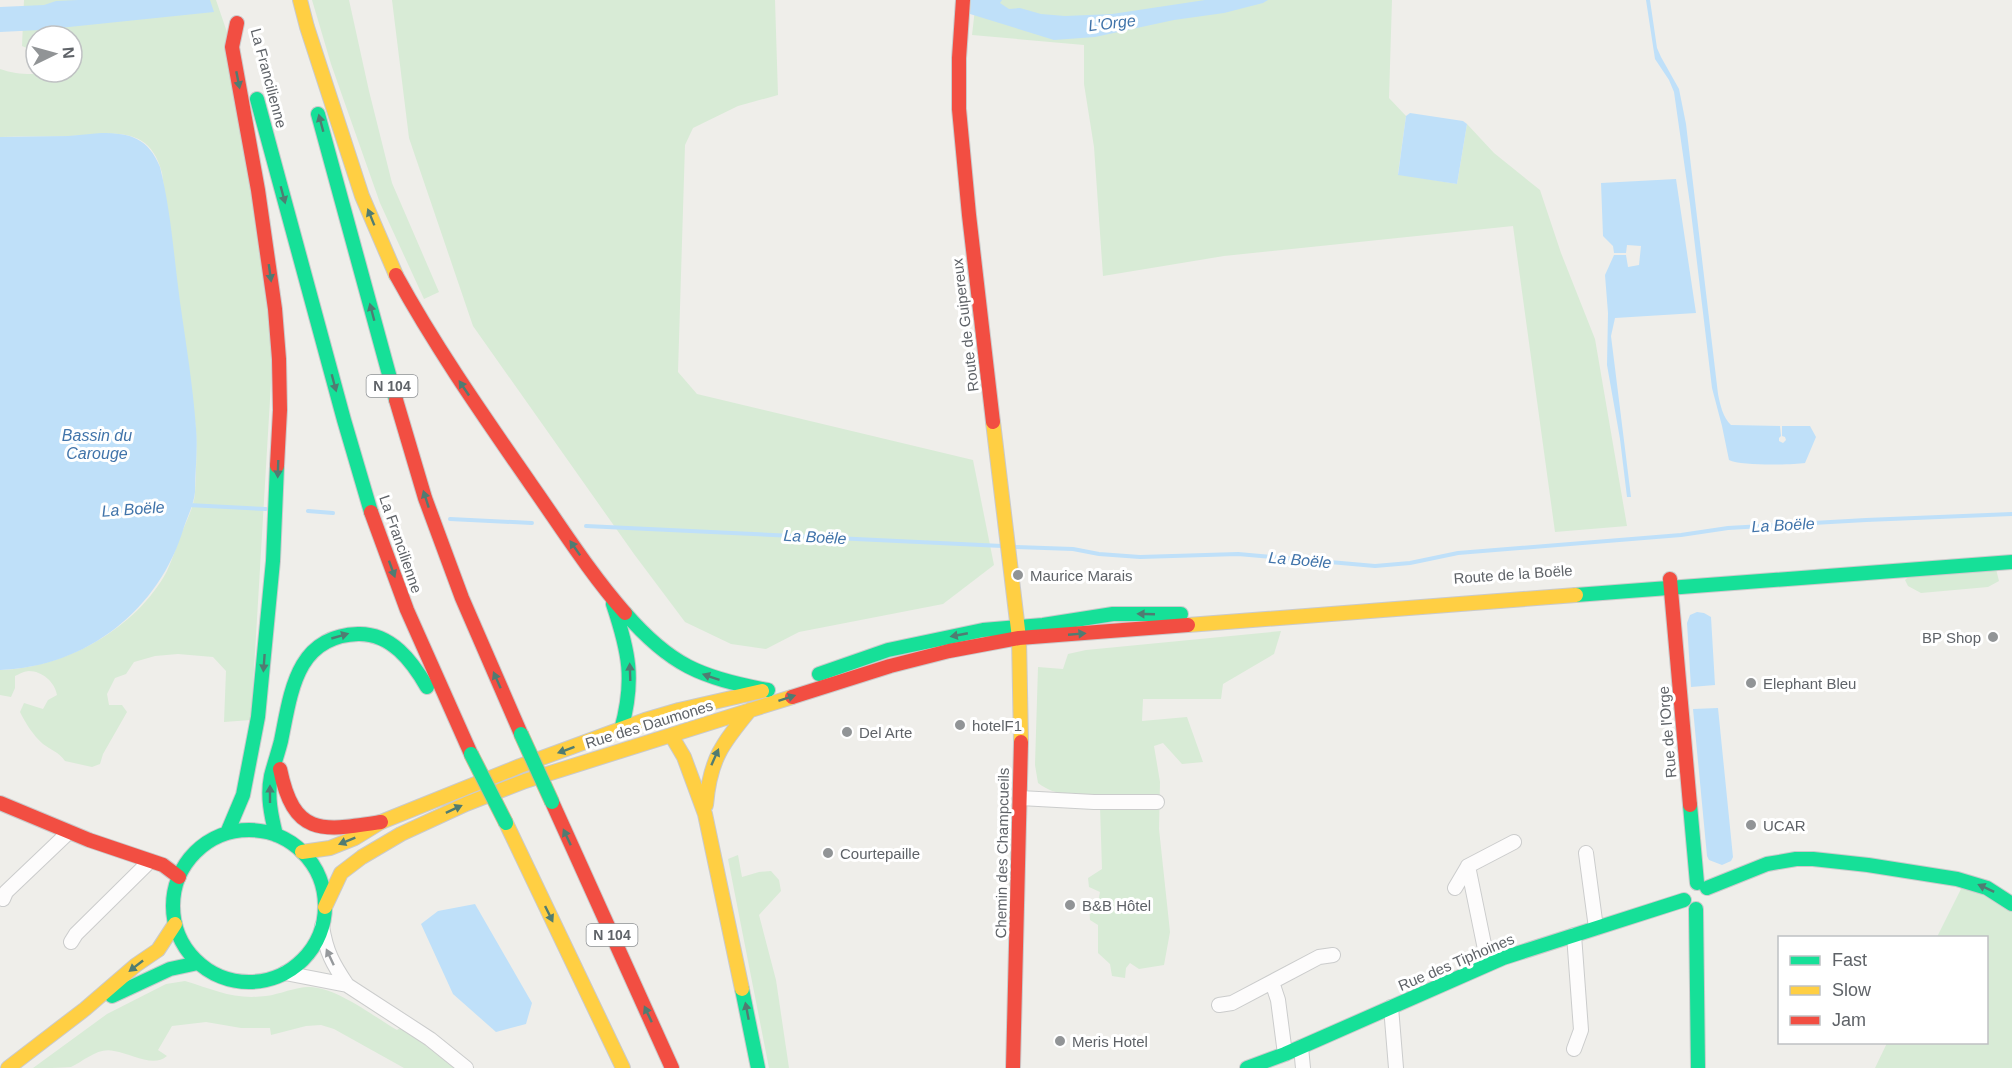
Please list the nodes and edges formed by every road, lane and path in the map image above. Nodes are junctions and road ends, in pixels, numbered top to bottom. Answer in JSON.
{"nodes":[{"id":1,"x":288,"y":0,"type":"edge"},
{"id":2,"x":300,"y":0,"type":"edge"},
{"id":3,"x":963,"y":0,"type":"edge"},
{"id":4,"x":301,"y":28,"type":"junction"},
{"id":5,"x":304,"y":62,"type":"dead end"},
{"id":6,"x":314,"y":96,"type":"dead end"},
{"id":7,"x":2012,"y":552,"type":"edge"},
{"id":8,"x":2012,"y":562,"type":"edge"},
{"id":9,"x":1671,"y":583,"type":"junction"},
{"id":10,"x":609,"y":596,"type":"junction"},
{"id":11,"x":1018,"y":632,"type":"junction"},
{"id":12,"x":795,"y":682,"type":"dead end"},
{"id":13,"x":750,"y":710,"type":"junction"},
{"id":14,"x":645,"y":720,"type":"junction"},
{"id":15,"x":460,"y":729,"type":"junction"},
{"id":16,"x":621,"y":730,"type":"junction"},
{"id":17,"x":671,"y":735,"type":"junction"},
{"id":18,"x":278,"y":754,"type":"junction"},
{"id":19,"x":607,"y":754,"type":"junction"},
{"id":20,"x":1020,"y":798,"type":"junction"},
{"id":21,"x":1157,"y":802,"type":"dead end"},
{"id":22,"x":0,"y":803,"type":"edge"},
{"id":23,"x":705,"y":814,"type":"junction"},
{"id":24,"x":381,"y":822,"type":"junction"},
{"id":25,"x":69,"y":831,"type":"junction"},
{"id":26,"x":227,"y":833,"type":"junction"},
{"id":27,"x":276,"y":835,"type":"junction"},
{"id":28,"x":1514,"y":842,"type":"dead end"},
{"id":29,"x":302,"y":852,"type":"junction"},
{"id":30,"x":1586,"y":853,"type":"dead end"},
{"id":31,"x":187,"y":862,"type":"junction"},
{"id":32,"x":157,"y":863,"type":"junction"},
{"id":33,"x":1468,"y":866,"type":"junction"},
{"id":34,"x":179,"y":877,"type":"junction"},
{"id":35,"x":1455,"y":888,"type":"dead end"},
{"id":36,"x":1703,"y":897,"type":"junction"},
{"id":37,"x":3,"y":899,"type":"dead end"},
{"id":38,"x":1684,"y":900,"type":"junction"},
{"id":39,"x":2012,"y":904,"type":"edge"},
{"id":40,"x":325,"y":907,"type":"junction"},
{"id":41,"x":175,"y":924,"type":"junction"},
{"id":42,"x":322,"y":926,"type":"junction"},
{"id":43,"x":1596,"y":928,"type":"junction"},
{"id":44,"x":1574,"y":935,"type":"junction"},
{"id":45,"x":71,"y":942,"type":"dead end"},
{"id":46,"x":1334,"y":955,"type":"dead end"},
{"id":47,"x":198,"y":963,"type":"junction"},
{"id":48,"x":1488,"y":964,"type":"junction"},
{"id":49,"x":285,"y":973,"type":"junction"},
{"id":50,"x":1272,"y":982,"type":"junction"},
{"id":51,"x":347,"y":985,"type":"junction"},
{"id":52,"x":1219,"y":1005,"type":"dead end"},
{"id":53,"x":1391,"y":1007,"type":"junction"},
{"id":54,"x":85,"y":1009,"type":"junction"},
{"id":55,"x":1301,"y":1047,"type":"junction"},
{"id":56,"x":1574,"y":1048,"type":"dead end"},
{"id":57,"x":1285,"y":1054,"type":"junction"},
{"id":58,"x":9,"y":1068,"type":"edge"},
{"id":59,"x":466,"y":1068,"type":"edge"},
{"id":60,"x":623,"y":1068,"type":"edge"},
{"id":61,"x":672,"y":1068,"type":"edge"},
{"id":62,"x":758,"y":1068,"type":"edge"},
{"id":63,"x":1013,"y":1068,"type":"edge"},
{"id":64,"x":1246,"y":1068,"type":"edge"},
{"id":65,"x":1304,"y":1068,"type":"edge"},
{"id":66,"x":1396,"y":1068,"type":"edge"},
{"id":67,"x":1698,"y":1068,"type":"edge"}],
"edges":[{"from":1,"to":4,"type":"main road"},
{"from":2,"to":4,"type":"main road"},
{"from":3,"to":11,"type":"main road","name":"Route de Guipereux"},
{"from":4,"to":5,"type":"main road"},
{"from":10,"to":4,"type":"main road","one_way":true},
{"from":61,"to":6,"type":"main road","number":"N 104","one_way":true,"bridge":true},
{"from":7,"to":9,"type":"main road","name":"Route de la Boële"},
{"from":8,"to":9,"type":"main road","name":"Route de la Boële"},
{"from":9,"to":11,"type":"main road","name":"Route de la Boële"},
{"from":9,"to":36,"type":"main road","name":"Rue de l'Orge"},
{"from":14,"to":10,"type":"main road","name":"Rue des Daumones","one_way":true},
{"from":16,"to":10,"type":"main road","one_way":true},
{"from":11,"to":12,"type":"main road","one_way":true},
{"from":13,"to":11,"type":"main road","name":"Rue des Daumones","one_way":true},
{"from":11,"to":20,"type":"main road","name":"Chemin des Champcueils"},
{"from":13,"to":17,"type":"main road","name":"Rue des Daumones"},
{"from":23,"to":13,"type":"main road","one_way":true},
{"from":14,"to":16,"type":"main road","name":"Rue des Daumones"},
{"from":14,"to":17,"type":"main road"},
{"from":18,"to":15,"type":"main road","one_way":true},
{"from":15,"to":26,"type":"main road","name":"La Francilienne","number":"N 104"},
{"from":15,"to":60,"type":"main road","name":"La Francilienne","number":"N 104","one_way":true,"bridge":true},
{"from":16,"to":19,"type":"main road"},
{"from":16,"to":24,"type":"main road","name":"Rue des Daumones","one_way":true},
{"from":17,"to":19,"type":"main road","name":"Rue des Daumones"},
{"from":17,"to":23,"type":"main road"},
{"from":18,"to":24,"type":"main road"},
{"from":27,"to":18,"type":"main road","one_way":true},
{"from":40,"to":19,"type":"main road","name":"Rue des Daumones","one_way":true},
{"from":20,"to":21,"type":"street"},
{"from":20,"to":63,"type":"main road","name":"Chemin des Champcueils"},
{"from":22,"to":25,"type":"main road"},
{"from":62,"to":23,"type":"main road","one_way":true},
{"from":24,"to":29,"type":"main road","name":"Rue des Daumones","one_way":true},
{"from":25,"to":32,"type":"main road"},
{"from":25,"to":37,"type":"street"},
{"from":26,"to":27,"type":"main road"},
{"from":26,"to":31,"type":"main road"},
{"from":27,"to":29,"type":"main road"},
{"from":28,"to":33,"type":"street"},
{"from":29,"to":40,"type":"main road"},
{"from":30,"to":43,"type":"street"},
{"from":31,"to":32,"type":"main road"},
{"from":31,"to":34,"type":"main road"},
{"from":32,"to":34,"type":"main road"},
{"from":32,"to":45,"type":"street"},
{"from":33,"to":35,"type":"street"},
{"from":33,"to":48,"type":"street"},
{"from":34,"to":41,"type":"main road"},
{"from":36,"to":38,"type":"main road"},
{"from":36,"to":38,"type":"main road"},
{"from":39,"to":36,"type":"main road","one_way":true},
{"from":36,"to":67,"type":"main road","name":"Rue de l'Orge"},
{"from":38,"to":43,"type":"main road","name":"Rue des Tiphoines"},
{"from":40,"to":42,"type":"main road"},
{"from":41,"to":47,"type":"main road"},
{"from":41,"to":54,"type":"main road","one_way":true},
{"from":42,"to":49,"type":"main road"},
{"from":51,"to":42,"type":"street","one_way":true},
{"from":43,"to":44,"type":"main road","name":"Rue des Tiphoines"},
{"from":44,"to":48,"type":"main road","name":"Rue des Tiphoines"},
{"from":44,"to":56,"type":"street"},
{"from":46,"to":50,"type":"street"},
{"from":47,"to":49,"type":"main road"},
{"from":47,"to":54,"type":"main road"},
{"from":48,"to":53,"type":"main road","name":"Rue des Tiphoines"},
{"from":49,"to":51,"type":"street"},
{"from":50,"to":52,"type":"street"},
{"from":50,"to":57,"type":"street"},
{"from":51,"to":59,"type":"street"},
{"from":53,"to":55,"type":"main road","name":"Rue des Tiphoines"},
{"from":53,"to":66,"type":"street"},
{"from":54,"to":58,"type":"main road"},
{"from":55,"to":57,"type":"main road","name":"Rue des Tiphoines"},
{"from":55,"to":65,"type":"street"},
{"from":57,"to":64,"type":"main road","name":"Rue des Tiphoines"}]}
